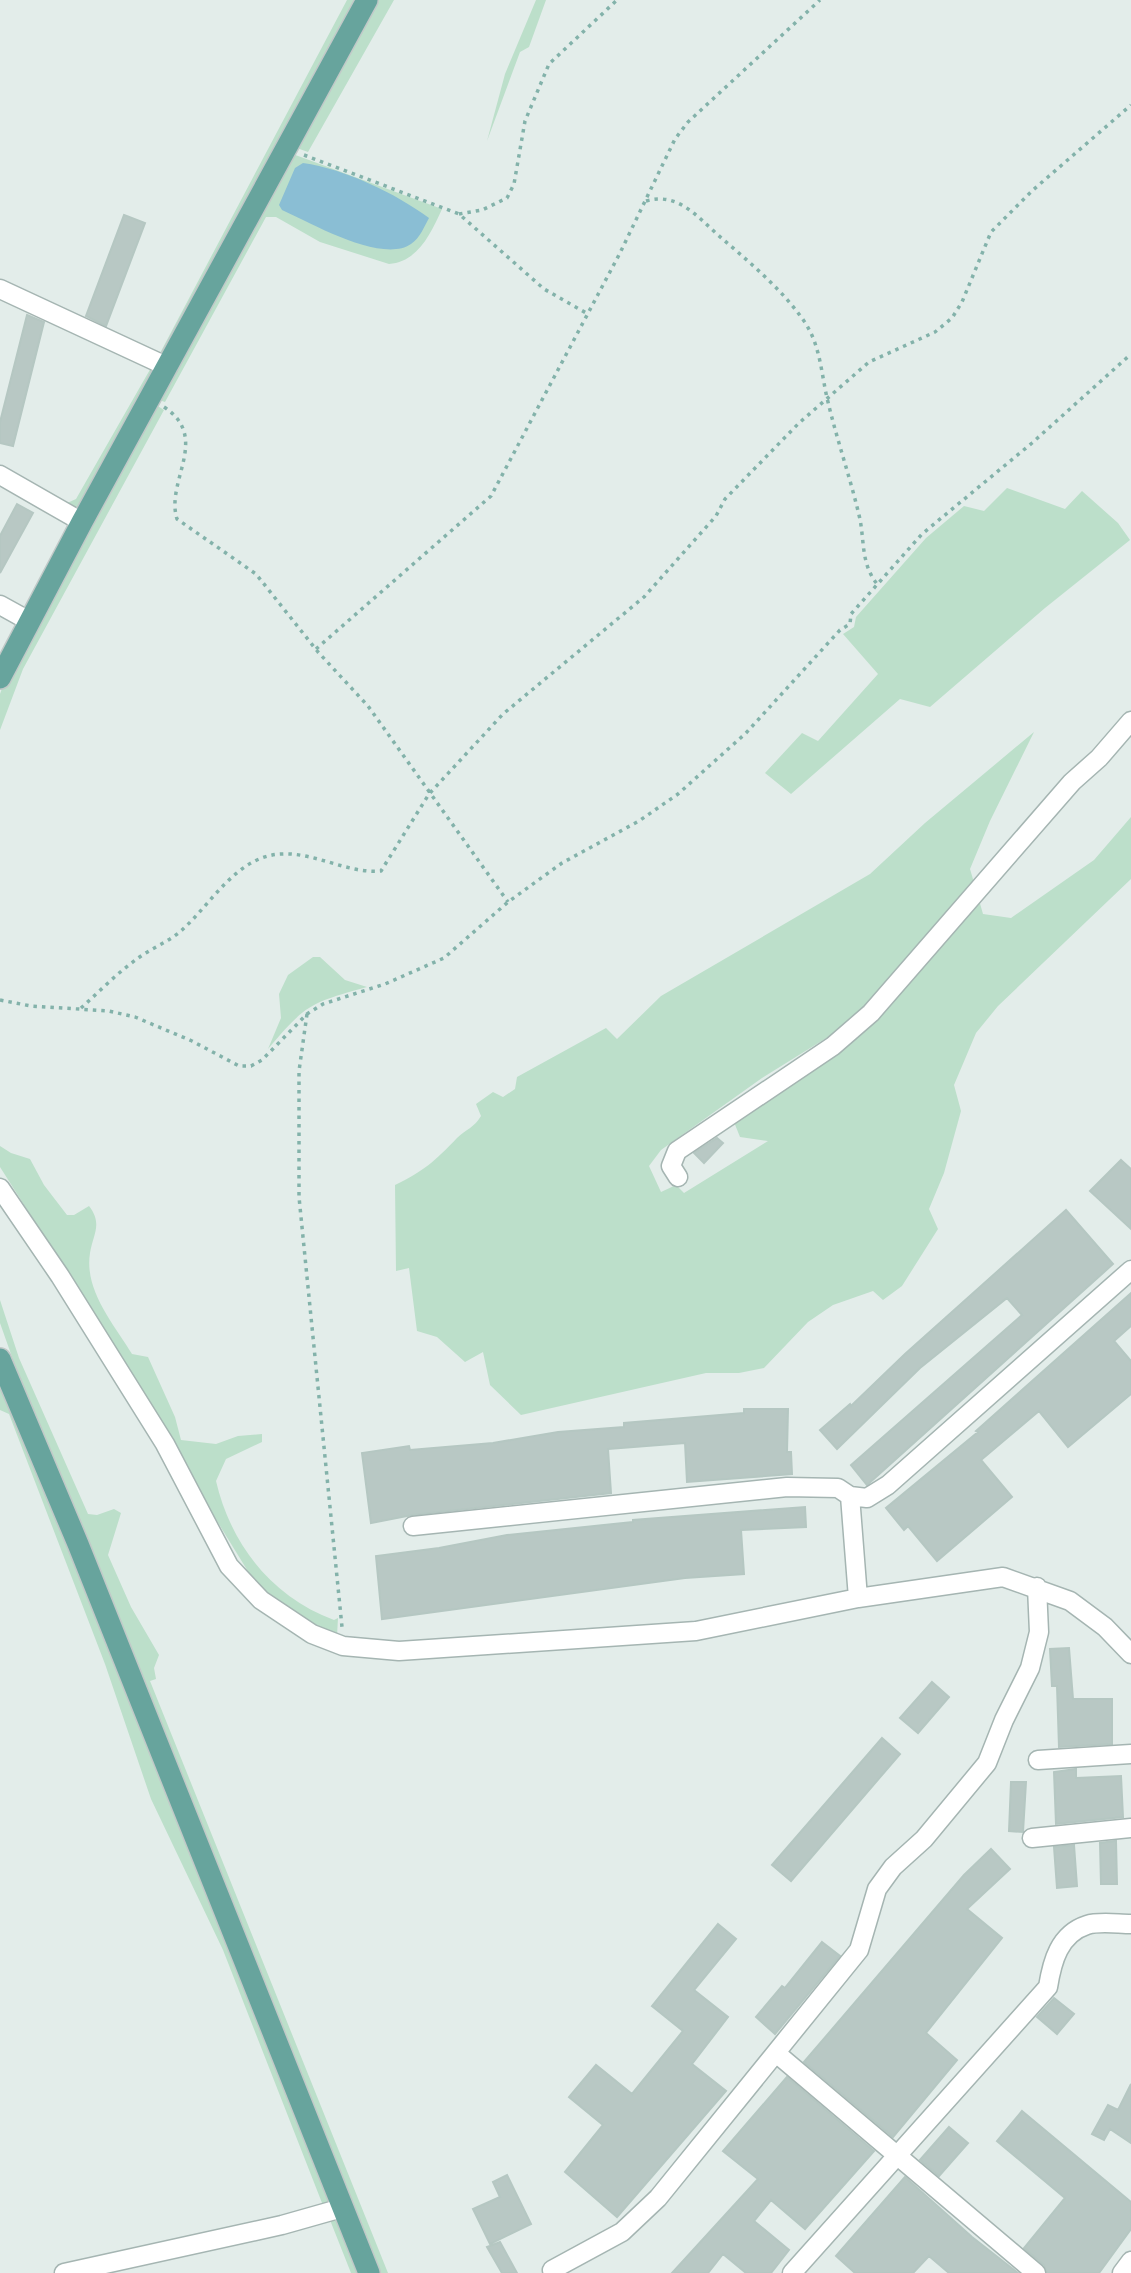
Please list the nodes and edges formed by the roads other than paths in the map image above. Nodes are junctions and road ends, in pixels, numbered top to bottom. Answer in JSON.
{"nodes":[{"id":1,"x":367,"y":0,"type":"edge"},
{"id":2,"x":0,"y":289,"type":"edge"},
{"id":3,"x":168,"y":367,"type":"junction"},
{"id":4,"x":0,"y":475,"type":"edge"},
{"id":5,"x":82,"y":522,"type":"junction"},
{"id":6,"x":0,"y":605,"type":"edge"},
{"id":7,"x":29,"y":621,"type":"junction"},
{"id":8,"x":0,"y":678,"type":"edge"},
{"id":9,"x":1131,"y":721,"type":"edge"},
{"id":10,"x":678,"y":1177,"type":"dead end"},
{"id":11,"x":0,"y":1188,"type":"edge"},
{"id":12,"x":1131,"y":1270,"type":"edge"},
{"id":13,"x":0,"y":1359,"type":"edge"},
{"id":14,"x":849,"y":1496,"type":"junction"},
{"id":15,"x":413,"y":1526,"type":"dead end"},
{"id":16,"x":1037,"y":1587,"type":"junction"},
{"id":17,"x":858,"y":1598,"type":"junction"},
{"id":18,"x":1131,"y":1654,"type":"edge"},
{"id":19,"x":1131,"y":1754,"type":"edge"},
{"id":20,"x":1038,"y":1760,"type":"dead end"},
{"id":21,"x":1131,"y":1828,"type":"edge"},
{"id":22,"x":1032,"y":1838,"type":"dead end"},
{"id":23,"x":1131,"y":1924,"type":"edge"},
{"id":24,"x":776,"y":2053,"type":"junction"},
{"id":25,"x":898,"y":2155,"type":"junction"},
{"id":26,"x":342,"y":2208,"type":"junction"},
{"id":27,"x":1131,"y":2261,"type":"edge"},
{"id":28,"x":552,"y":2270,"type":"dead end"},
{"id":29,"x":64,"y":2273,"type":"edge"},
{"id":30,"x":369,"y":2273,"type":"edge"},
{"id":31,"x":792,"y":2273,"type":"edge"},
{"id":32,"x":1036,"y":2273,"type":"edge"},
{"id":33,"x":1122,"y":2273,"type":"edge"}],
"edges":[{"from":1,"to":3,"type":"main road"},
{"from":2,"to":3,"type":"street"},
{"from":3,"to":5,"type":"main road"},
{"from":4,"to":5,"type":"street"},
{"from":5,"to":7,"type":"main road"},
{"from":6,"to":7,"type":"street"},
{"from":7,"to":8,"type":"main road"},
{"from":9,"to":10,"type":"street"},
{"from":11,"to":17,"type":"street"},
{"from":12,"to":14,"type":"street"},
{"from":13,"to":26,"type":"main road"},
{"from":14,"to":15,"type":"street"},
{"from":14,"to":17,"type":"street"},
{"from":16,"to":17,"type":"street"},
{"from":16,"to":18,"type":"street"},
{"from":16,"to":24,"type":"street"},
{"from":19,"to":20,"type":"street"},
{"from":21,"to":22,"type":"street"},
{"from":23,"to":25,"type":"street"},
{"from":24,"to":25,"type":"street"},
{"from":24,"to":28,"type":"street"},
{"from":25,"to":31,"type":"street"},
{"from":25,"to":32,"type":"street"},
{"from":26,"to":29,"type":"street"},
{"from":26,"to":30,"type":"main road"},
{"from":27,"to":33,"type":"street"}]}
